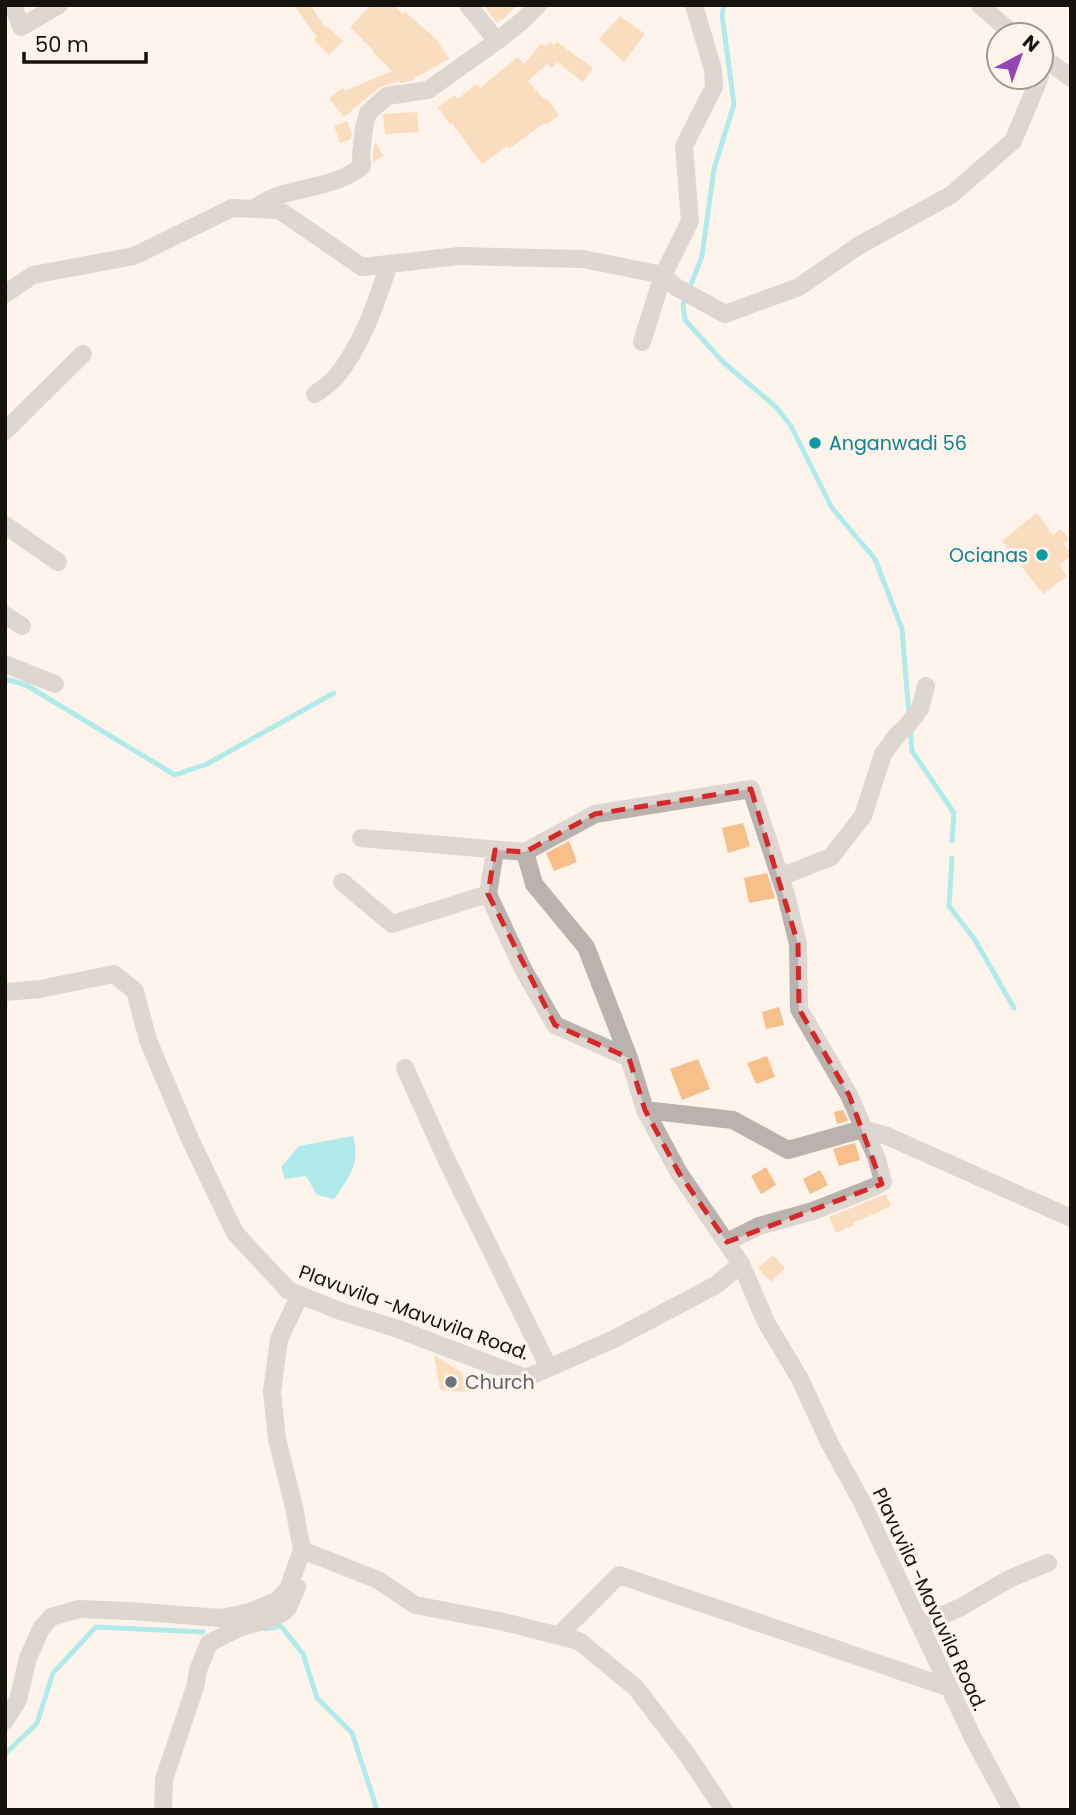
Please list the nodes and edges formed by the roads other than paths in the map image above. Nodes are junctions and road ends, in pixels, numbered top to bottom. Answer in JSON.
{"nodes":[{"id":1,"x":13,"y":5,"type":"edge"},
{"id":2,"x":59,"y":5,"type":"edge"},
{"id":3,"x":468,"y":5,"type":"edge"},
{"id":4,"x":538,"y":5,"type":"edge"},
{"id":5,"x":694,"y":5,"type":"edge"},
{"id":6,"x":979,"y":5,"type":"edge"},
{"id":7,"x":998,"y":21,"type":"edge"},
{"id":8,"x":497,"y":41,"type":"junction"},
{"id":9,"x":1033,"y":91,"type":"edge"},
{"id":10,"x":254,"y":209,"type":"junction"},
{"id":11,"x":390,"y":264,"type":"junction"},
{"id":12,"x":663,"y":275,"type":"junction"},
{"id":13,"x":5,"y":293,"type":"edge"},
{"id":14,"x":642,"y":342,"type":"dead end"},
{"id":15,"x":83,"y":354,"type":"dead end"},
{"id":16,"x":315,"y":394,"type":"dead end"},
{"id":17,"x":5,"y":431,"type":"edge"},
{"id":18,"x":5,"y":525,"type":"edge"},
{"id":19,"x":58,"y":562,"type":"dead end"},
{"id":20,"x":5,"y":615,"type":"edge"},
{"id":21,"x":22,"y":626,"type":"dead end"},
{"id":22,"x":5,"y":664,"type":"edge"},
{"id":23,"x":55,"y":684,"type":"dead end"},
{"id":24,"x":926,"y":686,"type":"dead end"},
{"id":25,"x":361,"y":838,"type":"dead end"},
{"id":26,"x":495,"y":850,"type":"junction"},
{"id":27,"x":525,"y":852,"type":"junction"},
{"id":28,"x":780,"y":877,"type":"junction"},
{"id":29,"x":342,"y":882,"type":"dead end"},
{"id":30,"x":488,"y":894,"type":"junction"},
{"id":31,"x":7,"y":991,"type":"edge"},
{"id":32,"x":629,"y":1058,"type":"junction"},
{"id":33,"x":405,"y":1068,"type":"dead end"},
{"id":34,"x":645,"y":1110,"type":"junction"},
{"id":35,"x":863,"y":1129,"type":"junction"},
{"id":36,"x":1071,"y":1217,"type":"edge"},
{"id":37,"x":727,"y":1242,"type":"junction"},
{"id":38,"x":741,"y":1264,"type":"junction"},
{"id":39,"x":293,"y":1298,"type":"junction"},
{"id":40,"x":549,"y":1368,"type":"junction"},
{"id":41,"x":302,"y":1550,"type":"junction"},
{"id":42,"x":1048,"y":1563,"type":"dead end"},
{"id":43,"x":921,"y":1625,"type":"junction"},
{"id":44,"x":558,"y":1636,"type":"junction"},
{"id":45,"x":950,"y":1688,"type":"junction"},
{"id":46,"x":5,"y":1721,"type":"edge"},
{"id":47,"x":163,"y":1810,"type":"edge"},
{"id":48,"x":724,"y":1810,"type":"edge"},
{"id":49,"x":1012,"y":1810,"type":"edge"}],
"edges":[{"from":1,"to":2,"type":"street"},
{"from":3,"to":8,"type":"street"},
{"from":4,"to":8,"type":"street"},
{"from":5,"to":12,"type":"street"},
{"from":6,"to":7,"type":"street"},
{"from":8,"to":10,"type":"street"},
{"from":9,"to":12,"type":"street"},
{"from":10,"to":11,"type":"street"},
{"from":10,"to":13,"type":"street"},
{"from":11,"to":12,"type":"street"},
{"from":11,"to":16,"type":"street"},
{"from":12,"to":14,"type":"street"},
{"from":15,"to":17,"type":"street"},
{"from":18,"to":19,"type":"street"},
{"from":20,"to":21,"type":"street"},
{"from":22,"to":23,"type":"street"},
{"from":24,"to":28,"type":"street"},
{"from":25,"to":26,"type":"street"},
{"from":26,"to":27,"type":"street"},
{"from":26,"to":30,"type":"street"},
{"from":27,"to":28,"type":"street"},
{"from":27,"to":32,"type":"street"},
{"from":28,"to":35,"type":"street"},
{"from":29,"to":30,"type":"street"},
{"from":30,"to":32,"type":"street"},
{"from":31,"to":39,"type":"street","name":"Plavuvila -Mavuvila Road."},
{"from":32,"to":34,"type":"street"},
{"from":33,"to":40,"type":"street"},
{"from":34,"to":35,"type":"street"},
{"from":34,"to":37,"type":"street"},
{"from":35,"to":36,"type":"street"},
{"from":35,"to":37,"type":"street"},
{"from":37,"to":38,"type":"street"},
{"from":38,"to":40,"type":"street","name":"Plavuvila -Mavuvila Road."},
{"from":38,"to":43,"type":"street","name":"Plavuvila -Mavuvila Road."},
{"from":39,"to":40,"type":"street","name":"Plavuvila -Mavuvila Road."},
{"from":39,"to":41,"type":"street"},
{"from":41,"to":44,"type":"street"},
{"from":41,"to":46,"type":"street"},
{"from":41,"to":47,"type":"street"},
{"from":42,"to":43,"type":"street"},
{"from":43,"to":45,"type":"street","name":"Plavuvila -Mavuvila Road."},
{"from":44,"to":45,"type":"street"},
{"from":44,"to":48,"type":"street"},
{"from":45,"to":49,"type":"street","name":"Plavuvila -Mavuvila Road."}]}
